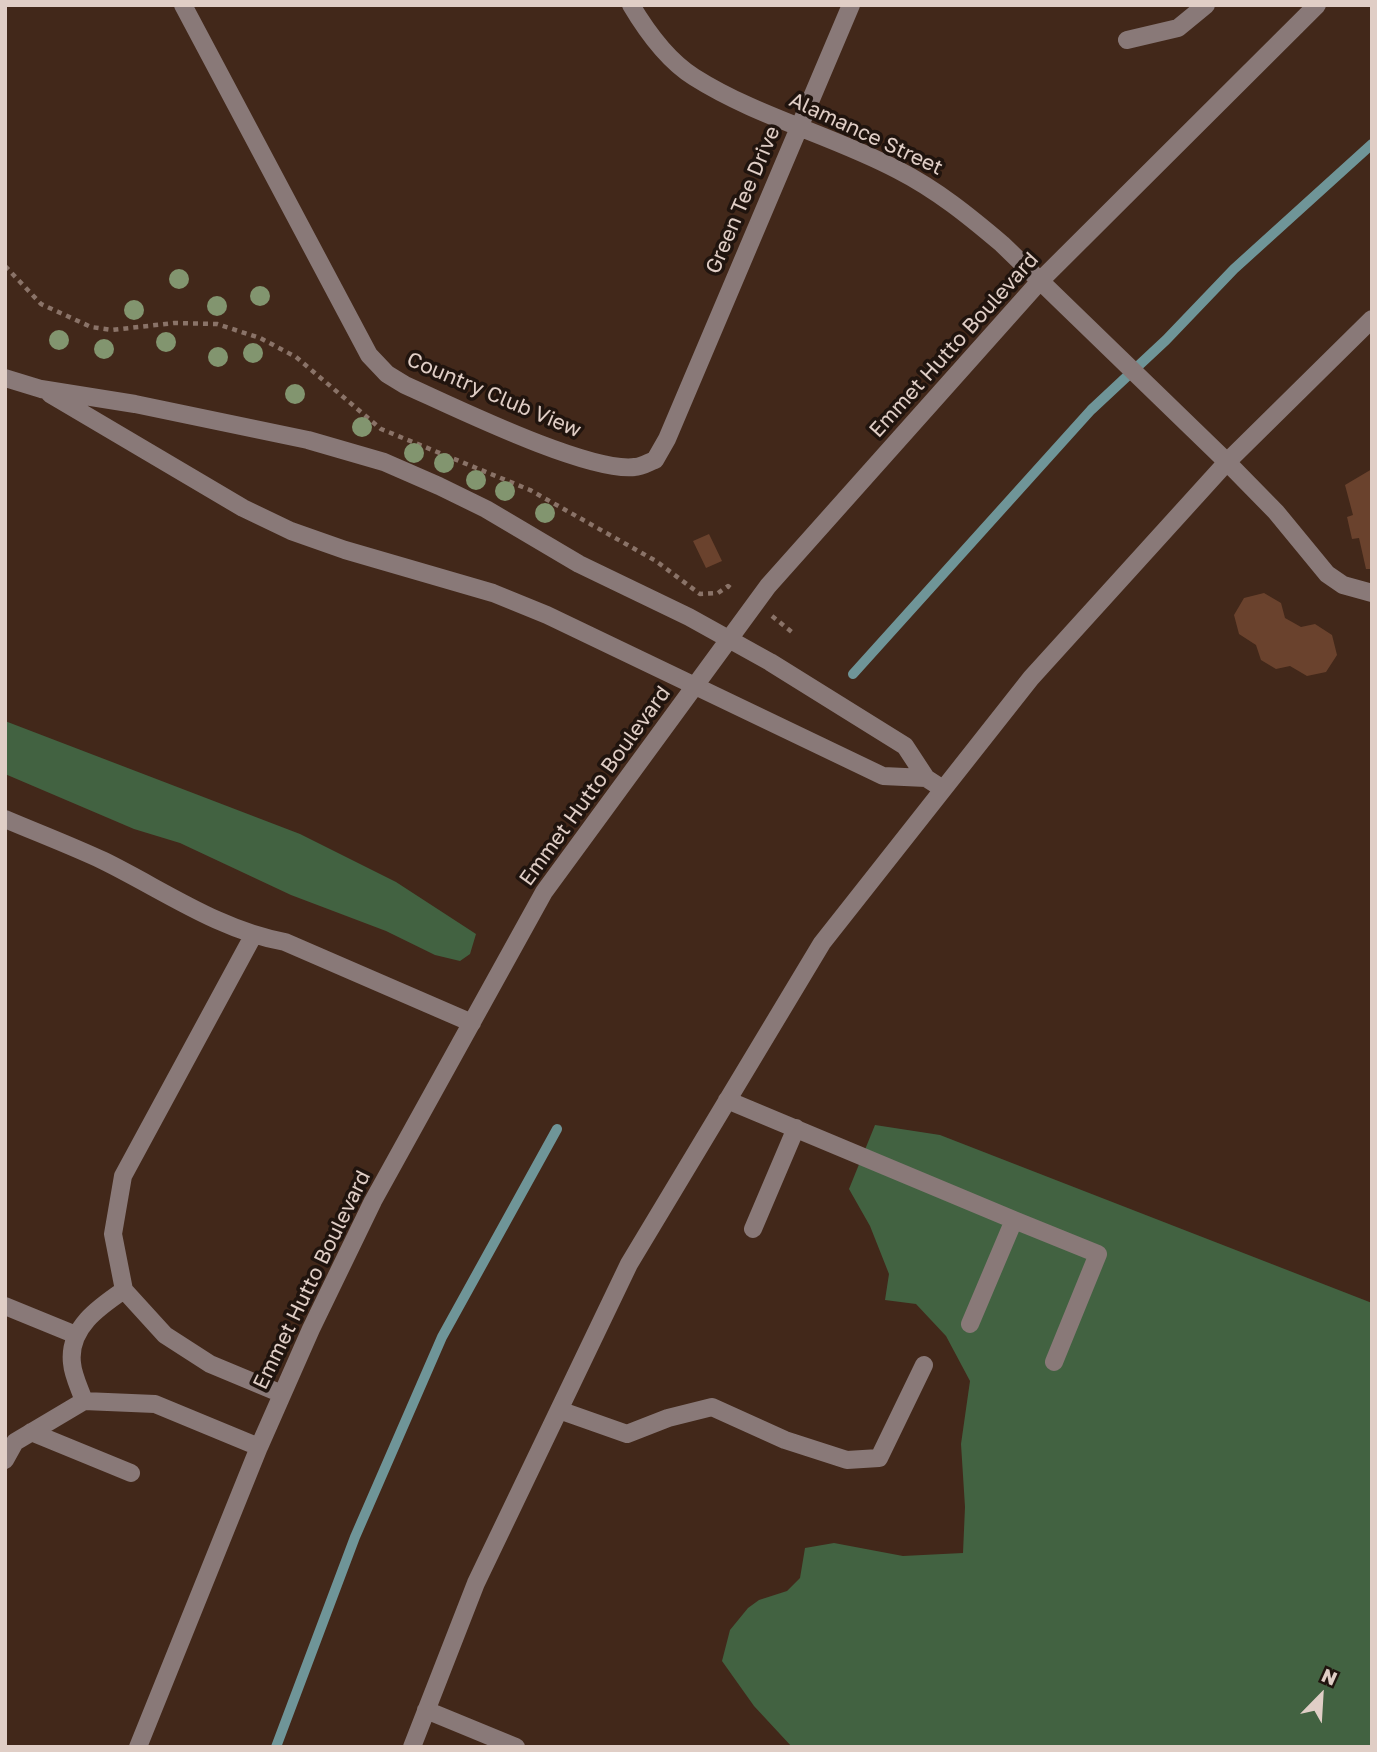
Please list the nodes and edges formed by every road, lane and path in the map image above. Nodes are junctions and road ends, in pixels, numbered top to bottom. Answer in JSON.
{"nodes":[{"id":1,"x":183,"y":5,"type":"edge"},
{"id":2,"x":631,"y":5,"type":"edge"},
{"id":3,"x":852,"y":5,"type":"edge"},
{"id":4,"x":1206,"y":5,"type":"edge"},
{"id":5,"x":1317,"y":5,"type":"edge"},
{"id":6,"x":1127,"y":40,"type":"dead end"},
{"id":7,"x":799,"y":127,"type":"junction"},
{"id":8,"x":5,"y":266,"type":"edge"},
{"id":9,"x":1040,"y":281,"type":"junction"},
{"id":10,"x":1372,"y":319,"type":"edge"},
{"id":11,"x":710,"y":335,"type":"joint"},
{"id":12,"x":5,"y":378,"type":"edge"},
{"id":13,"x":41,"y":389,"type":"junction"},
{"id":14,"x":1227,"y":462,"type":"junction"},
{"id":15,"x":1372,"y":593,"type":"edge"},
{"id":16,"x":730,"y":595,"type":"dead end"},
{"id":17,"x":768,"y":613,"type":"dead end"},
{"id":18,"x":793,"y":633,"type":"dead end"},
{"id":19,"x":729,"y":639,"type":"junction"},
{"id":20,"x":693,"y":687,"type":"junction"},
{"id":21,"x":926,"y":778,"type":"junction"},
{"id":22,"x":943,"y":789,"type":"junction"},
{"id":23,"x":5,"y":819,"type":"edge"},
{"id":24,"x":253,"y":936,"type":"junction"},
{"id":25,"x":472,"y":1023,"type":"junction"},
{"id":26,"x":727,"y":1100,"type":"junction"},
{"id":27,"x":796,"y":1128,"type":"junction"},
{"id":28,"x":1014,"y":1220,"type":"junction"},
{"id":29,"x":753,"y":1230,"type":"dead end"},
{"id":30,"x":124,"y":1290,"type":"junction"},
{"id":31,"x":5,"y":1306,"type":"edge"},
{"id":32,"x":970,"y":1324,"type":"dead end"},
{"id":33,"x":76,"y":1335,"type":"junction"},
{"id":34,"x":1054,"y":1362,"type":"dead end"},
{"id":35,"x":924,"y":1365,"type":"dead end"},
{"id":36,"x":282,"y":1394,"type":"junction"},
{"id":37,"x":84,"y":1401,"type":"junction"},
{"id":38,"x":559,"y":1410,"type":"junction"},
{"id":39,"x":31,"y":1432,"type":"junction"},
{"id":40,"x":259,"y":1447,"type":"junction"},
{"id":41,"x":5,"y":1460,"type":"edge"},
{"id":42,"x":131,"y":1473,"type":"dead end"},
{"id":43,"x":426,"y":1710,"type":"junction"},
{"id":44,"x":138,"y":1747,"type":"edge"},
{"id":45,"x":412,"y":1747,"type":"edge"},
{"id":46,"x":516,"y":1747,"type":"edge"}],
"edges":[{"from":1,"to":11,"type":"street","name":"Country Club View"},
{"from":2,"to":7,"type":"street","name":"Alamance Street"},
{"from":3,"to":7,"type":"street","name":"Green Tee Drive"},
{"from":4,"to":6,"type":"street"},
{"from":5,"to":9,"type":"street","name":"Emmet Hutto Boulevard"},
{"from":7,"to":9,"type":"street","name":"Alamance Street"},
{"from":7,"to":11,"type":"street","name":"Green Tee Drive"},
{"from":8,"to":16,"type":"path"},
{"from":9,"to":14,"type":"street","name":"Alamance Street"},
{"from":9,"to":19,"type":"street","name":"Emmet Hutto Boulevard"},
{"from":10,"to":14,"type":"street"},
{"from":12,"to":13,"type":"street"},
{"from":13,"to":19,"type":"street"},
{"from":13,"to":20,"type":"street"},
{"from":14,"to":15,"type":"street","name":"Alamance Street"},
{"from":14,"to":22,"type":"street"},
{"from":17,"to":18,"type":"path"},
{"from":19,"to":20,"type":"street","name":"Emmet Hutto Boulevard"},
{"from":19,"to":21,"type":"street"},
{"from":20,"to":21,"type":"street"},
{"from":20,"to":25,"type":"street","name":"Emmet Hutto Boulevard"},
{"from":21,"to":22,"type":"street"},
{"from":22,"to":26,"type":"street"},
{"from":23,"to":24,"type":"street"},
{"from":24,"to":25,"type":"street"},
{"from":24,"to":30,"type":"street"},
{"from":25,"to":36,"type":"street","name":"Emmet Hutto Boulevard"},
{"from":26,"to":27,"type":"street"},
{"from":26,"to":38,"type":"street"},
{"from":27,"to":28,"type":"street"},
{"from":27,"to":29,"type":"street"},
{"from":28,"to":32,"type":"street"},
{"from":28,"to":34,"type":"street"},
{"from":30,"to":33,"type":"street"},
{"from":30,"to":36,"type":"street"},
{"from":31,"to":33,"type":"street"},
{"from":33,"to":37,"type":"street"},
{"from":35,"to":38,"type":"street"},
{"from":36,"to":40,"type":"street","name":"Emmet Hutto Boulevard"},
{"from":37,"to":39,"type":"street"},
{"from":37,"to":40,"type":"street"},
{"from":38,"to":43,"type":"street"},
{"from":39,"to":41,"type":"street"},
{"from":39,"to":42,"type":"street"},
{"from":40,"to":44,"type":"street","name":"Emmet Hutto Boulevard"},
{"from":43,"to":45,"type":"street"},
{"from":43,"to":46,"type":"street"}]}
